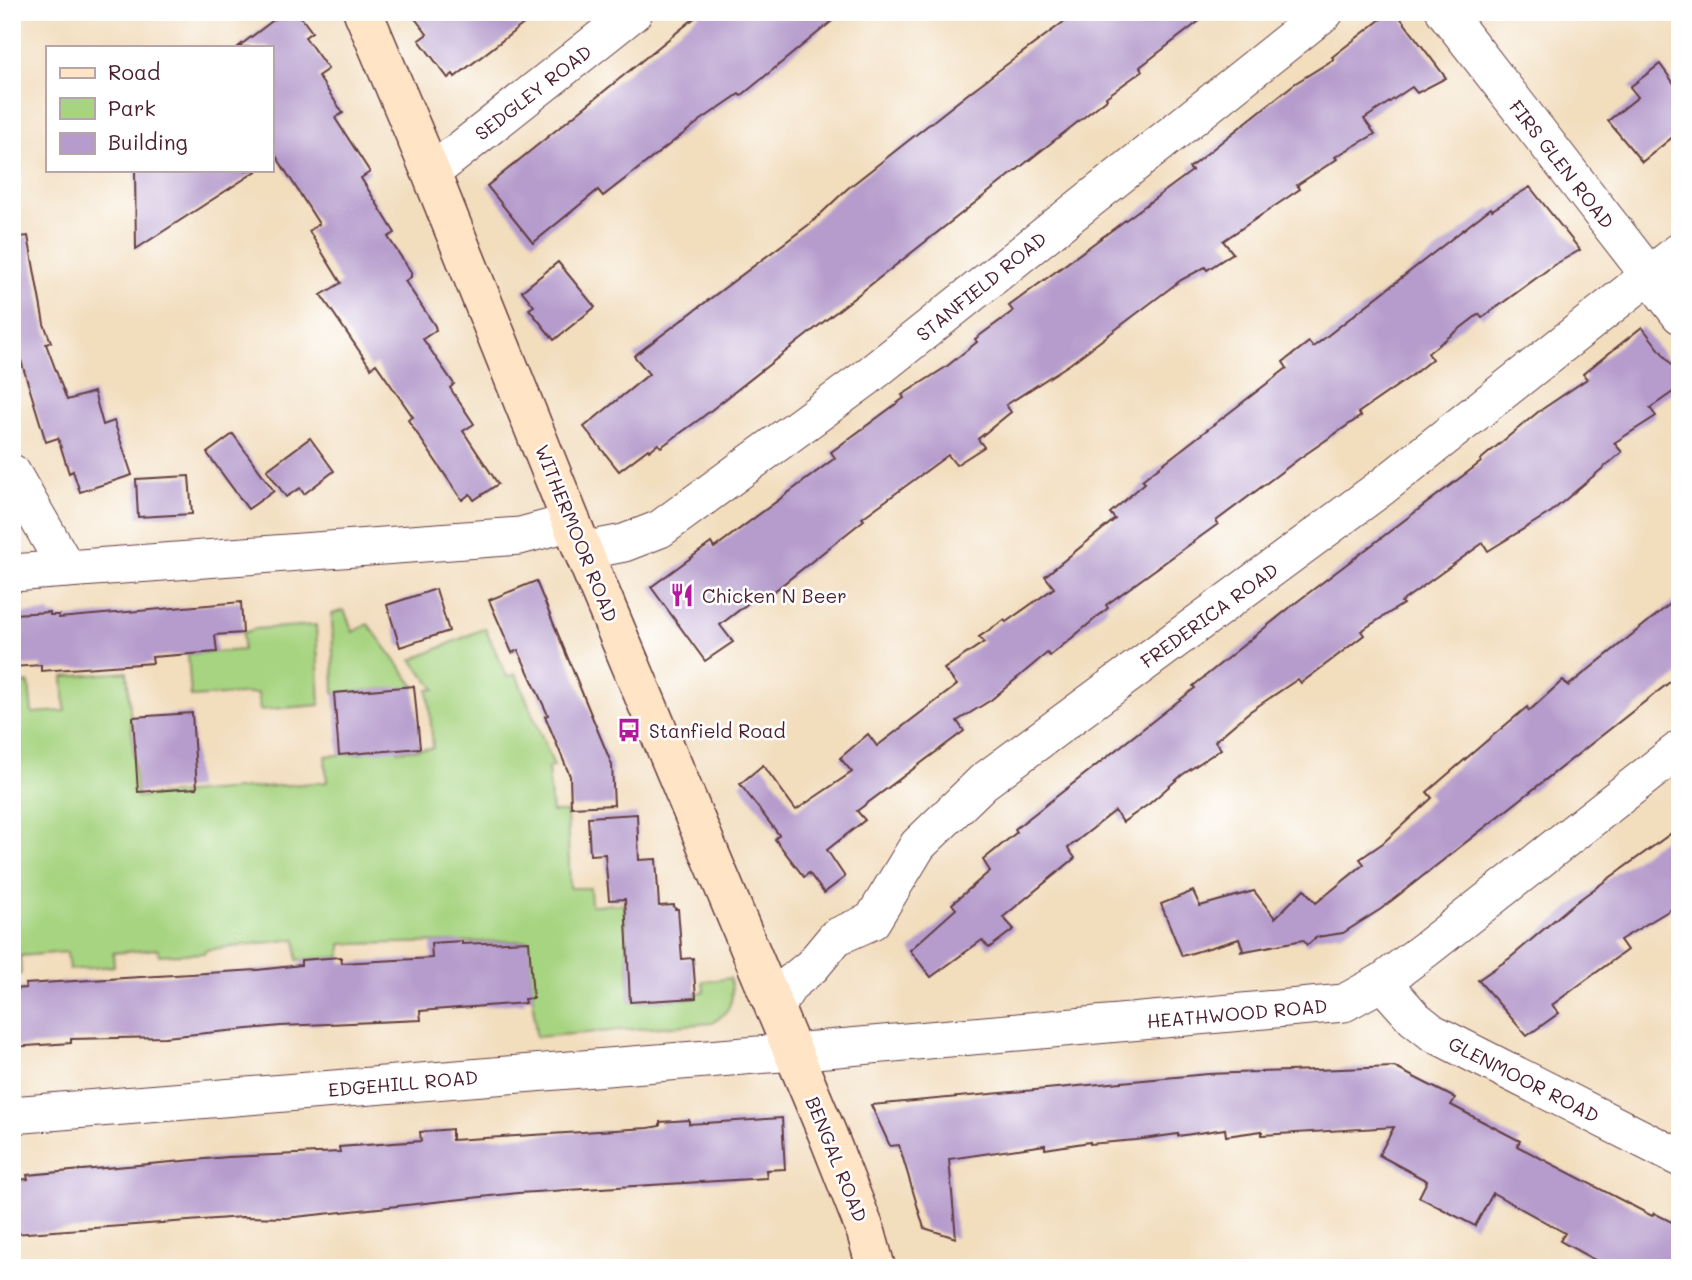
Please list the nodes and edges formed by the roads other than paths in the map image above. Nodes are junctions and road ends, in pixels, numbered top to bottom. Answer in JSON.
{"nodes":[{"id":1,"x":363,"y":12,"type":"edge"},
{"id":2,"x":634,"y":12,"type":"edge"},
{"id":3,"x":1325,"y":12,"type":"edge"},
{"id":4,"x":1445,"y":12,"type":"edge"},
{"id":5,"x":431,"y":173,"type":"junction"},
{"id":6,"x":1680,"y":251,"type":"edge"},
{"id":7,"x":1648,"y":276,"type":"junction"},
{"id":8,"x":1680,"y":315,"type":"edge"},
{"id":9,"x":12,"y":473,"type":"edge"},
{"id":10,"x":578,"y":537,"type":"junction"},
{"id":11,"x":67,"y":569,"type":"junction"},
{"id":12,"x":12,"y":573,"type":"edge"},
{"id":13,"x":1680,"y":749,"type":"edge"},
{"id":14,"x":1382,"y":982,"type":"junction"},
{"id":15,"x":774,"y":1009,"type":"junction"},
{"id":16,"x":793,"y":1052,"type":"junction"},
{"id":17,"x":12,"y":1115,"type":"edge"},
{"id":18,"x":1680,"y":1158,"type":"edge"},
{"id":19,"x":876,"y":1268,"type":"edge"}],
"edges":[{"from":1,"to":5,"type":"street","name":"WITHERMOOR ROAD"},
{"from":2,"to":5,"type":"street","name":"SEDGLEY ROAD"},
{"from":3,"to":10,"type":"street","name":"STANFIELD ROAD"},
{"from":4,"to":7,"type":"street","name":"FIRS GLEN ROAD"},
{"from":5,"to":10,"type":"street","name":"WITHERMOOR ROAD"},
{"from":6,"to":7,"type":"street","name":"FREDERICA ROAD"},
{"from":7,"to":8,"type":"street","name":"FIRS GLEN ROAD"},
{"from":7,"to":15,"type":"street","name":"FREDERICA ROAD"},
{"from":9,"to":11,"type":"street"},
{"from":10,"to":11,"type":"street","name":"STANFIELD ROAD"},
{"from":10,"to":15,"type":"street","name":"WITHERMOOR ROAD"},
{"from":11,"to":12,"type":"street","name":"STANFIELD ROAD"},
{"from":13,"to":14,"type":"street","name":"HEATHWOOD ROAD"},
{"from":14,"to":16,"type":"street","name":"HEATHWOOD ROAD"},
{"from":14,"to":18,"type":"street","name":"GLENMOOR ROAD"},
{"from":15,"to":16,"type":"street","name":"WITHERMOOR ROAD"},
{"from":16,"to":17,"type":"street","name":"EDGEHILL ROAD"},
{"from":16,"to":19,"type":"street","name":"BENGAL ROAD"}]}
